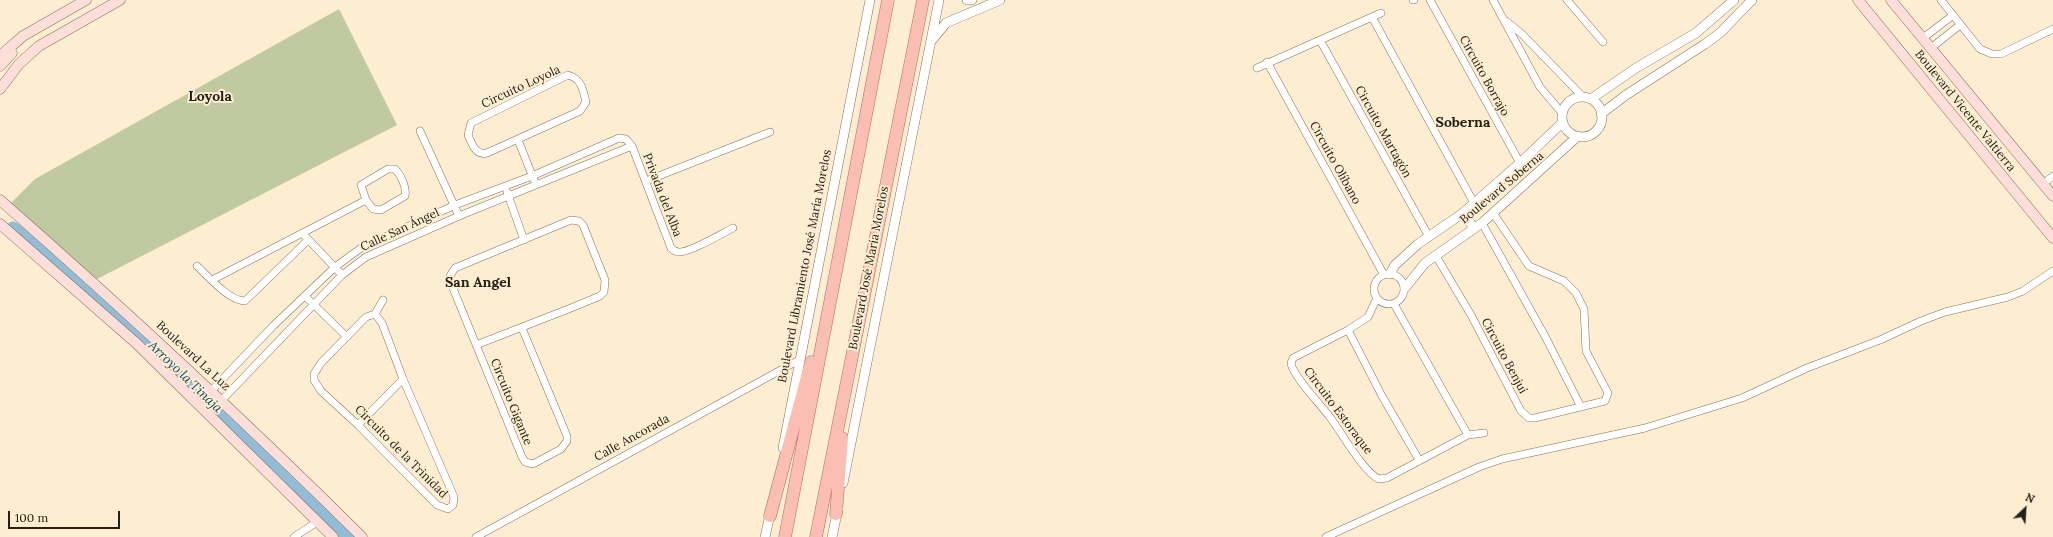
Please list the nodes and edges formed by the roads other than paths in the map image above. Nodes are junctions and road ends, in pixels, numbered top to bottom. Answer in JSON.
{"nodes":[{"id":1,"x":86,"y":0,"type":"edge"},
{"id":2,"x":120,"y":0,"type":"edge"},
{"id":3,"x":870,"y":0,"type":"edge"},
{"id":4,"x":888,"y":0,"type":"edge"},
{"id":5,"x":923,"y":0,"type":"edge"},
{"id":6,"x":939,"y":0,"type":"edge"},
{"id":7,"x":967,"y":0,"type":"edge"},
{"id":8,"x":972,"y":0,"type":"edge"},
{"id":9,"x":1000,"y":0,"type":"edge"},
{"id":10,"x":1430,"y":0,"type":"edge"},
{"id":11,"x":1493,"y":0,"type":"edge"},
{"id":12,"x":1568,"y":0,"type":"edge"},
{"id":13,"x":1734,"y":0,"type":"edge"},
{"id":14,"x":1751,"y":0,"type":"edge"},
{"id":15,"x":1858,"y":0,"type":"edge"},
{"id":16,"x":1891,"y":0,"type":"edge"},
{"id":17,"x":1941,"y":0,"type":"edge"},
{"id":18,"x":1382,"y":13,"type":"dead end"},
{"id":19,"x":1952,"y":16,"type":"junction"},
{"id":20,"x":1372,"y":17,"type":"junction"},
{"id":21,"x":1506,"y":20,"type":"junction"},
{"id":22,"x":1960,"y":25,"type":"junction"},
{"id":23,"x":35,"y":28,"type":"junction"},
{"id":24,"x":2053,"y":29,"type":"edge"},
{"id":25,"x":1923,"y":38,"type":"junction"},
{"id":26,"x":1320,"y":40,"type":"junction"},
{"id":27,"x":1603,"y":42,"type":"dead end"},
{"id":28,"x":931,"y":44,"type":"junction"},
{"id":29,"x":1931,"y":48,"type":"junction"},
{"id":30,"x":0,"y":56,"type":"edge"},
{"id":31,"x":1267,"y":62,"type":"junction"},
{"id":32,"x":0,"y":66,"type":"edge"},
{"id":33,"x":1257,"y":68,"type":"dead end"},
{"id":34,"x":1,"y":88,"type":"edge"},
{"id":35,"x":1587,"y":98,"type":"junction"},
{"id":36,"x":1601,"y":114,"type":"junction"},
{"id":37,"x":1562,"y":117,"type":"junction"},
{"id":38,"x":420,"y":131,"type":"dead end"},
{"id":39,"x":770,"y":132,"type":"dead end"},
{"id":40,"x":1578,"y":136,"type":"junction"},
{"id":41,"x":618,"y":138,"type":"joint"},
{"id":42,"x":518,"y":140,"type":"junction"},
{"id":43,"x":632,"y":146,"type":"junction"},
{"id":44,"x":1520,"y":163,"type":"junction"},
{"id":45,"x":532,"y":176,"type":"junction"},
{"id":46,"x":2053,"y":176,"type":"edge"},
{"id":47,"x":646,"y":181,"type":"junction"},
{"id":48,"x":536,"y":184,"type":"junction"},
{"id":49,"x":2043,"y":184,"type":"junction"},
{"id":50,"x":505,"y":186,"type":"junction"},
{"id":51,"x":2052,"y":193,"type":"edge"},
{"id":52,"x":509,"y":196,"type":"junction"},
{"id":53,"x":0,"y":200,"type":"edge"},
{"id":54,"x":366,"y":200,"type":"junction"},
{"id":55,"x":1474,"y":203,"type":"junction"},
{"id":56,"x":455,"y":205,"type":"junction"},
{"id":57,"x":1463,"y":213,"type":"junction"},
{"id":58,"x":1493,"y":213,"type":"junction"},
{"id":59,"x":459,"y":216,"type":"junction"},
{"id":60,"x":0,"y":224,"type":"edge"},
{"id":61,"x":1478,"y":226,"type":"junction"},
{"id":62,"x":733,"y":228,"type":"dead end"},
{"id":63,"x":303,"y":232,"type":"junction"},
{"id":64,"x":1428,"y":235,"type":"junction"},
{"id":65,"x":2053,"y":238,"type":"edge"},
{"id":66,"x":308,"y":240,"type":"junction"},
{"id":67,"x":524,"y":240,"type":"junction"},
{"id":68,"x":1436,"y":256,"type":"junction"},
{"id":69,"x":197,"y":266,"type":"dead end"},
{"id":70,"x":335,"y":267,"type":"junction"},
{"id":71,"x":2053,"y":271,"type":"edge"},
{"id":72,"x":1387,"y":274,"type":"junction"},
{"id":73,"x":342,"y":275,"type":"junction"},
{"id":74,"x":212,"y":280,"type":"junction"},
{"id":75,"x":1405,"y":288,"type":"junction"},
{"id":76,"x":305,"y":296,"type":"junction"},
{"id":77,"x":1377,"y":298,"type":"junction"},
{"id":78,"x":383,"y":300,"type":"dead end"},
{"id":79,"x":1394,"y":304,"type":"junction"},
{"id":80,"x":314,"y":305,"type":"junction"},
{"id":81,"x":375,"y":314,"type":"junction"},
{"id":82,"x":522,"y":328,"type":"junction"},
{"id":83,"x":1348,"y":330,"type":"junction"},
{"id":84,"x":824,"y":332,"type":"junction"},
{"id":85,"x":347,"y":337,"type":"junction"},
{"id":86,"x":476,"y":345,"type":"junction"},
{"id":87,"x":799,"y":360,"type":"junction"},
{"id":88,"x":403,"y":379,"type":"junction"},
{"id":89,"x":846,"y":384,"type":"junction"},
{"id":90,"x":211,"y":391,"type":"junction"},
{"id":91,"x":222,"y":400,"type":"junction"},
{"id":92,"x":1581,"y":407,"type":"junction"},
{"id":93,"x":358,"y":425,"type":"junction"},
{"id":94,"x":1484,"y":433,"type":"dead end"},
{"id":95,"x":1468,"y":435,"type":"junction"},
{"id":96,"x":1419,"y":460,"type":"junction"},
{"id":97,"x":836,"y":514,"type":"junction"},
{"id":98,"x":770,"y":516,"type":"junction"},
{"id":99,"x":317,"y":522,"type":"junction"},
{"id":100,"x":294,"y":537,"type":"edge"},
{"id":101,"x":333,"y":537,"type":"edge"},
{"id":102,"x":362,"y":537,"type":"edge"},
{"id":103,"x":476,"y":537,"type":"edge"},
{"id":104,"x":765,"y":537,"type":"edge"},
{"id":105,"x":785,"y":537,"type":"edge"},
{"id":106,"x":816,"y":537,"type":"edge"},
{"id":107,"x":832,"y":537,"type":"edge"},
{"id":108,"x":1326,"y":537,"type":"edge"}],
"edges":[{"from":1,"to":23,"type":"main road"},
{"from":2,"to":34,"type":"main road"},
{"from":3,"to":87,"type":"street","name":"Boulevard Libramiento José María Morelos"},
{"from":4,"to":84,"type":"main road"},
{"from":5,"to":89,"type":"main road","name":"Boulevard José María Morelos"},
{"from":6,"to":28,"type":"street"},
{"from":7,"to":8,"type":"street"},
{"from":9,"to":28,"type":"street"},
{"from":10,"to":44,"type":"street","name":"Circuito Borrajo"},
{"from":11,"to":21,"type":"street"},
{"from":12,"to":27,"type":"street"},
{"from":13,"to":35,"type":"street"},
{"from":14,"to":36,"type":"street"},
{"from":15,"to":65,"type":"main road","name":"Boulevard Vicente Valtierra"},
{"from":16,"to":25,"type":"main road","name":"Boulevard Vicente Valtierra"},
{"from":17,"to":19,"type":"street"},
{"from":18,"to":20,"type":"street"},
{"from":19,"to":22,"type":"street"},
{"from":19,"to":25,"type":"street"},
{"from":20,"to":26,"type":"street"},
{"from":20,"to":55,"type":"street"},
{"from":21,"to":35,"type":"street"},
{"from":21,"to":37,"type":"street"},
{"from":22,"to":24,"type":"street"},
{"from":22,"to":29,"type":"street"},
{"from":23,"to":30,"type":"main road"},
{"from":23,"to":32,"type":"main road"},
{"from":25,"to":29,"type":"main road","name":"Boulevard Vicente Valtierra"},
{"from":26,"to":31,"type":"street"},
{"from":26,"to":64,"type":"street","name":"Circuito Martagón"},
{"from":28,"to":97,"type":"street"},
{"from":29,"to":49,"type":"main road","name":"Boulevard Vicente Valtierra"},
{"from":31,"to":33,"type":"street"},
{"from":31,"to":72,"type":"street","name":"Circuito Olíbano"},
{"from":35,"to":36,"type":"street"},
{"from":35,"to":37,"type":"street"},
{"from":36,"to":40,"type":"street"},
{"from":37,"to":40,"type":"street"},
{"from":37,"to":44,"type":"street","name":"Boulevard Soberna"},
{"from":38,"to":56,"type":"street"},
{"from":39,"to":47,"type":"street"},
{"from":40,"to":58,"type":"street","name":"Boulevard Soberna"},
{"from":41,"to":43,"type":"street","name":"Privada del Alba"},
{"from":41,"to":45,"type":"street","name":"Calle San Ángel"},
{"from":42,"to":42,"type":"street","name":"Circuito Loyola"},
{"from":42,"to":45,"type":"street"},
{"from":43,"to":47,"type":"street","name":"Privada del Alba"},
{"from":43,"to":48,"type":"street","name":"Calle San Ángel"},
{"from":44,"to":55,"type":"street","name":"Boulevard Soberna"},
{"from":45,"to":48,"type":"street"},
{"from":45,"to":50,"type":"street","name":"Calle San Ángel"},
{"from":46,"to":49,"type":"street"},
{"from":47,"to":62,"type":"street","name":"Privada del Alba"},
{"from":48,"to":52,"type":"street","name":"Calle San Ángel"},
{"from":49,"to":51,"type":"main road","name":"Boulevard Vicente Valtierra"},
{"from":50,"to":52,"type":"street"},
{"from":50,"to":56,"type":"street","name":"Calle San Ángel"},
{"from":52,"to":59,"type":"street","name":"Calle San Ángel"},
{"from":52,"to":67,"type":"street"},
{"from":53,"to":90,"type":"main road","name":"Boulevard La Luz"},
{"from":54,"to":54,"type":"street"},
{"from":54,"to":63,"type":"street"},
{"from":55,"to":57,"type":"street","name":"Boulevard Soberna"},
{"from":56,"to":59,"type":"street"},
{"from":56,"to":70,"type":"street","name":"Calle San Ángel"},
{"from":57,"to":61,"type":"street"},
{"from":57,"to":64,"type":"street","name":"Boulevard Soberna"},
{"from":58,"to":61,"type":"street","name":"Boulevard Soberna"},
{"from":58,"to":92,"type":"street","name":"Circuito Benjuí"},
{"from":59,"to":73,"type":"street","name":"Calle San Ángel"},
{"from":60,"to":99,"type":"main road"},
{"from":61,"to":68,"type":"street","name":"Boulevard Soberna"},
{"from":61,"to":92,"type":"street"},
{"from":63,"to":66,"type":"street"},
{"from":63,"to":74,"type":"street"},
{"from":64,"to":72,"type":"street","name":"Boulevard Soberna"},
{"from":66,"to":70,"type":"street"},
{"from":66,"to":74,"type":"street"},
{"from":67,"to":82,"type":"street","name":"Circuito Gigante"},
{"from":67,"to":86,"type":"street","name":"Circuito Gigante"},
{"from":68,"to":75,"type":"street","name":"Boulevard Soberna"},
{"from":68,"to":92,"type":"street","name":"Circuito Benjuí"},
{"from":69,"to":74,"type":"street"},
{"from":70,"to":73,"type":"street"},
{"from":70,"to":76,"type":"street","name":"Calle San Ángel"},
{"from":71,"to":108,"type":"street"},
{"from":72,"to":75,"type":"street"},
{"from":72,"to":77,"type":"street"},
{"from":73,"to":80,"type":"street","name":"Calle San Ángel"},
{"from":75,"to":79,"type":"street"},
{"from":76,"to":80,"type":"street"},
{"from":76,"to":90,"type":"street","name":"Calle San Ángel"},
{"from":77,"to":79,"type":"street"},
{"from":77,"to":83,"type":"street","name":"Circuito Estoraque"},
{"from":78,"to":81,"type":"street","name":"Circuito de la Trinidad"},
{"from":79,"to":95,"type":"street"},
{"from":80,"to":85,"type":"street"},
{"from":80,"to":91,"type":"street","name":"Calle San Ángel"},
{"from":81,"to":85,"type":"street","name":"Circuito de la Trinidad"},
{"from":81,"to":88,"type":"street","name":"Circuito de la Trinidad"},
{"from":82,"to":86,"type":"street","name":"Circuito Gigante"},
{"from":82,"to":86,"type":"street","name":"Circuito Gigante"},
{"from":83,"to":96,"type":"street"},
{"from":83,"to":96,"type":"street","name":"Circuito Estoraque"},
{"from":84,"to":98,"type":"main road"},
{"from":84,"to":105,"type":"main road"},
{"from":85,"to":93,"type":"street","name":"Circuito de la Trinidad"},
{"from":87,"to":98,"type":"street","name":"Boulevard Libramiento José María Morelos"},
{"from":87,"to":103,"type":"street","name":"Calle Ancorada"},
{"from":88,"to":93,"type":"street"},
{"from":88,"to":93,"type":"street","name":"Circuito de la Trinidad"},
{"from":89,"to":97,"type":"main road"},
{"from":89,"to":106,"type":"main road","name":"Boulevard José María Morelos"},
{"from":90,"to":91,"type":"main road","name":"Boulevard La Luz"},
{"from":91,"to":102,"type":"main road","name":"Boulevard La Luz"},
{"from":94,"to":95,"type":"street","name":"Circuito Estoraque"},
{"from":95,"to":96,"type":"street","name":"Circuito Estoraque"},
{"from":97,"to":107,"type":"street"},
{"from":98,"to":104,"type":"street","name":"Boulevard Libramiento José María Morelos"},
{"from":99,"to":100,"type":"street"},
{"from":99,"to":101,"type":"main road"}]}
